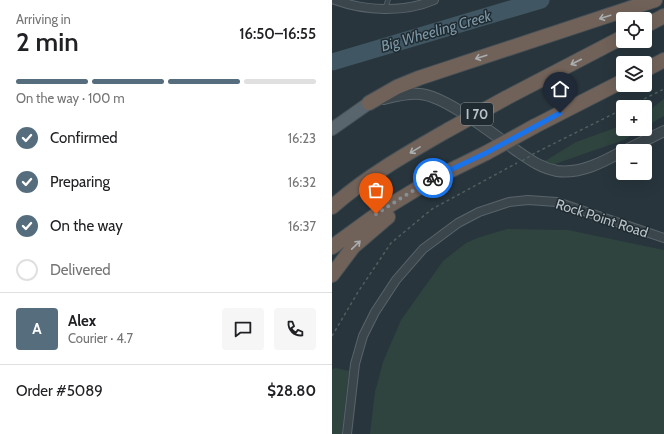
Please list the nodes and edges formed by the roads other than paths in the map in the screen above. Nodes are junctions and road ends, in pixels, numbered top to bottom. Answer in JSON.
{"nodes":[{"id":1,"x":388,"y":0,"type":"edge"},
{"id":2,"x":434,"y":0,"type":"edge"},
{"id":3,"x":655,"y":0,"type":"edge"},
{"id":4,"x":338,"y":1,"type":"edge"},
{"id":5,"x":384,"y":9,"type":"junction"},
{"id":6,"x":664,"y":16,"type":"edge"},
{"id":7,"x":652,"y":22,"type":"edge"},
{"id":8,"x":616,"y":41,"type":"edge"},
{"id":9,"x":664,"y":60,"type":"edge"},
{"id":10,"x":652,"y":66,"type":"edge"},
{"id":11,"x":616,"y":85,"type":"edge"},
{"id":12,"x":369,"y":103,"type":"junction"},
{"id":13,"x":332,"y":128,"type":"edge"},
{"id":14,"x":664,"y":131,"type":"edge"},
{"id":15,"x":637,"y":144,"type":"edge"},
{"id":16,"x":616,"y":155,"type":"edge"},
{"id":17,"x":460,"y":165,"type":"junction"},
{"id":18,"x":332,"y":207,"type":"edge"},
{"id":19,"x":664,"y":238,"type":"edge"},
{"id":20,"x":332,"y":247,"type":"edge"},
{"id":21,"x":332,"y":275,"type":"edge"},
{"id":22,"x":347,"y":434,"type":"edge"}],
"edges":[{"from":1,"to":5,"type":"lane"},
{"from":2,"to":5,"type":"street"},
{"from":3,"to":12,"type":"highway","one_way":true},
{"from":4,"to":5,"type":"street"},
{"from":6,"to":7,"type":"highway"},
{"from":8,"to":18,"type":"highway","number":"I 70","one_way":true,"bridge":true},
{"from":9,"to":10,"type":"highway"},
{"from":11,"to":17,"type":"highway","number":"I 70","bridge":true},
{"from":12,"to":13,"type":"main road"},
{"from":12,"to":16,"type":"street"},
{"from":14,"to":15,"type":"street"},
{"from":17,"to":20,"type":"highway","number":"I 70"},
{"from":21,"to":17,"type":"highway","one_way":true},
{"from":19,"to":22,"type":"street","name":"Rock Point Road"}]}
